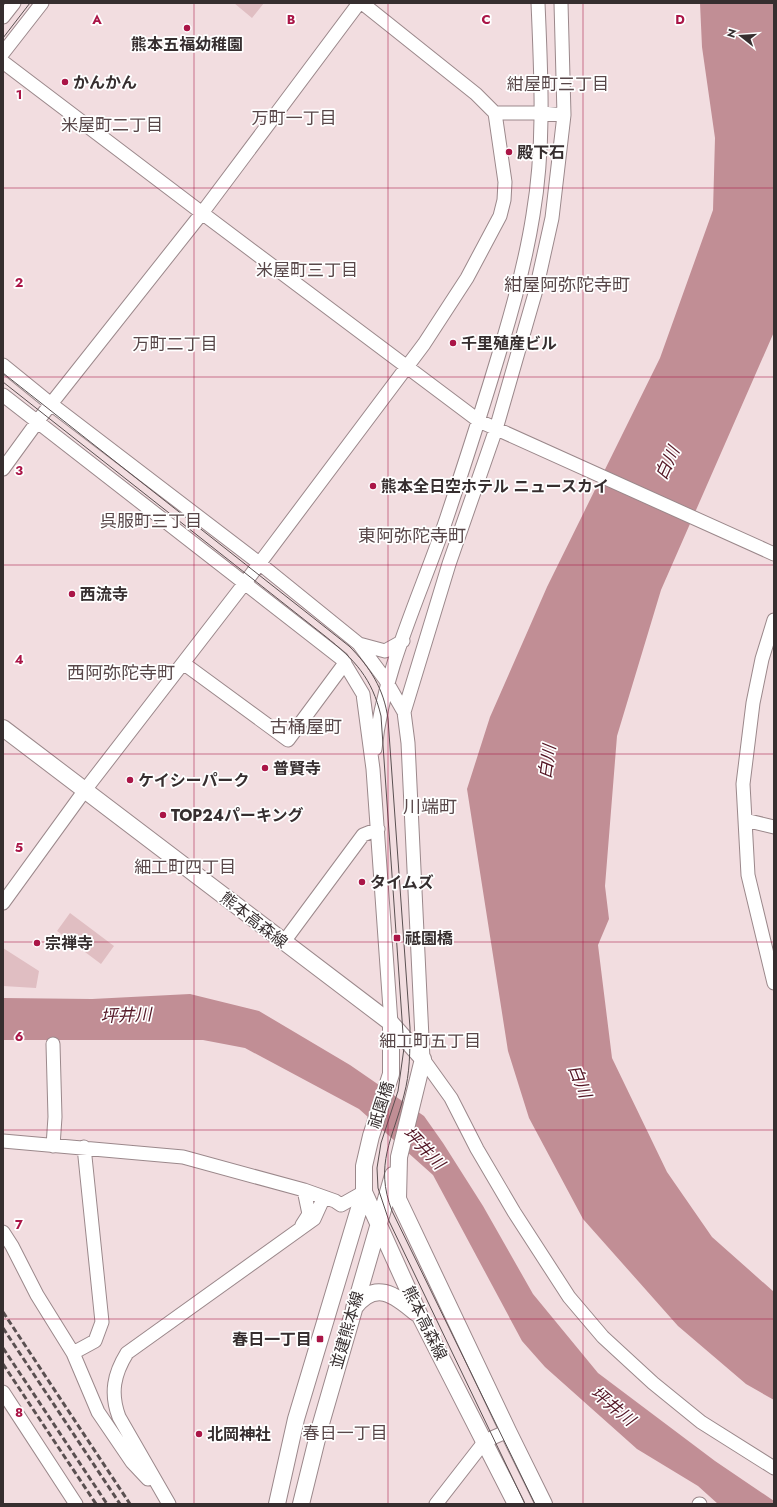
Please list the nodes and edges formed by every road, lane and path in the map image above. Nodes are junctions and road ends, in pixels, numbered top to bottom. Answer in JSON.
{"nodes":[{"id":1,"x":14,"y":3,"type":"edge"},
{"id":2,"x":42,"y":3,"type":"edge"},
{"id":3,"x":359,"y":3,"type":"edge"},
{"id":4,"x":362,"y":3,"type":"edge"},
{"id":5,"x":538,"y":3,"type":"edge"},
{"id":6,"x":561,"y":3,"type":"edge"},
{"id":7,"x":3,"y":17,"type":"edge"},
{"id":8,"x":3,"y":53,"type":"edge"},
{"id":9,"x":3,"y":62,"type":"edge"},
{"id":10,"x":495,"y":113,"type":"junction"},
{"id":11,"x":542,"y":113,"type":"junction"},
{"id":12,"x":564,"y":115,"type":"junction"},
{"id":13,"x":202,"y":214,"type":"junction"},
{"id":14,"x":3,"y":365,"type":"edge"},
{"id":15,"x":406,"y":367,"type":"junction"},
{"id":16,"x":3,"y":395,"type":"edge"},
{"id":17,"x":51,"y":404,"type":"junction"},
{"id":18,"x":479,"y":421,"type":"junction"},
{"id":19,"x":36,"y":423,"type":"junction"},
{"id":20,"x":496,"y":429,"type":"junction"},
{"id":21,"x":3,"y":469,"type":"edge"},
{"id":22,"x":773,"y":554,"type":"edge"},
{"id":23,"x":259,"y":563,"type":"junction"},
{"id":24,"x":244,"y":584,"type":"junction"},
{"id":25,"x":774,"y":621,"type":"edge"},
{"id":26,"x":403,"y":641,"type":"junction"},
{"id":27,"x":359,"y":644,"type":"junction"},
{"id":28,"x":183,"y":663,"type":"junction"},
{"id":29,"x":345,"y":663,"type":"junction"},
{"id":30,"x":388,"y":686,"type":"junction"},
{"id":31,"x":404,"y":712,"type":"junction"},
{"id":32,"x":3,"y":728,"type":"edge"},
{"id":33,"x":373,"y":769,"type":"junction"},
{"id":34,"x":85,"y":790,"type":"junction"},
{"id":35,"x":745,"y":820,"type":"junction"},
{"id":36,"x":774,"y":827,"type":"edge"},
{"id":37,"x":378,"y":829,"type":"junction"},
{"id":38,"x":3,"y":903,"type":"edge"},
{"id":39,"x":283,"y":942,"type":"junction"},
{"id":40,"x":774,"y":981,"type":"edge"},
{"id":41,"x":391,"y":1024,"type":"junction"},
{"id":42,"x":53,"y":1044,"type":"dead end"},
{"id":43,"x":423,"y":1059,"type":"junction"},
{"id":44,"x":371,"y":1136,"type":"joint"},
{"id":45,"x":3,"y":1141,"type":"edge"},
{"id":46,"x":53,"y":1146,"type":"junction"},
{"id":47,"x":84,"y":1147,"type":"junction"},
{"id":48,"x":399,"y":1153,"type":"junction"},
{"id":49,"x":304,"y":1190,"type":"junction"},
{"id":50,"x":364,"y":1192,"type":"junction"},
{"id":51,"x":324,"y":1197,"type":"junction"},
{"id":52,"x":378,"y":1223,"type":"junction"},
{"id":53,"x":300,"y":1229,"type":"junction"},
{"id":54,"x":3,"y":1232,"type":"edge"},
{"id":55,"x":353,"y":1310,"type":"junction"},
{"id":56,"x":420,"y":1316,"type":"junction"},
{"id":57,"x":73,"y":1353,"type":"junction"},
{"id":58,"x":3,"y":1392,"type":"edge"},
{"id":59,"x":508,"y":1431,"type":"junction"},
{"id":60,"x":484,"y":1441,"type":"junction"},
{"id":61,"x":774,"y":1468,"type":"edge"},
{"id":62,"x":167,"y":1500,"type":"edge"},
{"id":63,"x":73,"y":1503,"type":"edge"},
{"id":64,"x":278,"y":1504,"type":"edge"},
{"id":65,"x":300,"y":1504,"type":"edge"},
{"id":66,"x":436,"y":1504,"type":"edge"},
{"id":67,"x":516,"y":1504,"type":"edge"},
{"id":68,"x":544,"y":1504,"type":"edge"}],
"edges":[{"from":1,"to":7,"type":"street"},
{"from":2,"to":8,"type":"street"},
{"from":3,"to":13,"type":"street"},
{"from":4,"to":10,"type":"street"},
{"from":5,"to":11,"type":"street"},
{"from":6,"to":12,"type":"street"},
{"from":9,"to":13,"type":"street"},
{"from":10,"to":11,"type":"street"},
{"from":10,"to":15,"type":"street"},
{"from":11,"to":12,"type":"street"},
{"from":11,"to":18,"type":"street"},
{"from":12,"to":20,"type":"street"},
{"from":13,"to":15,"type":"street"},
{"from":13,"to":17,"type":"street"},
{"from":14,"to":17,"type":"street"},
{"from":15,"to":18,"type":"street"},
{"from":15,"to":23,"type":"street"},
{"from":16,"to":19,"type":"street"},
{"from":17,"to":19,"type":"street"},
{"from":17,"to":23,"type":"street"},
{"from":18,"to":20,"type":"street"},
{"from":18,"to":26,"type":"street"},
{"from":19,"to":21,"type":"street"},
{"from":19,"to":24,"type":"street"},
{"from":20,"to":22,"type":"street"},
{"from":20,"to":31,"type":"street"},
{"from":23,"to":24,"type":"street"},
{"from":23,"to":27,"type":"street"},
{"from":24,"to":28,"type":"street"},
{"from":24,"to":29,"type":"street"},
{"from":25,"to":35,"type":"street"},
{"from":26,"to":27,"type":"street"},
{"from":26,"to":30,"type":"street"},
{"from":27,"to":30,"type":"street"},
{"from":28,"to":29,"type":"street"},
{"from":28,"to":34,"type":"street"},
{"from":29,"to":33,"type":"street"},
{"from":30,"to":31,"type":"street"},
{"from":30,"to":33,"type":"street"},
{"from":31,"to":43,"type":"street"},
{"from":32,"to":34,"type":"main road","name":"熊本高森線"},
{"from":33,"to":37,"type":"street"},
{"from":34,"to":38,"type":"street"},
{"from":34,"to":39,"type":"main road","name":"熊本高森線"},
{"from":35,"to":36,"type":"street"},
{"from":35,"to":40,"type":"street"},
{"from":37,"to":39,"type":"street"},
{"from":37,"to":41,"type":"street"},
{"from":39,"to":41,"type":"main road","name":"熊本高森線"},
{"from":41,"to":43,"type":"main road","name":"熊本高森線"},
{"from":41,"to":44,"type":"main road","name":"祇園橋"},
{"from":42,"to":46,"type":"street"},
{"from":43,"to":48,"type":"main road","name":"祇園橋"},
{"from":43,"to":61,"type":"street"},
{"from":44,"to":50,"type":"main road","name":"熊本高森線"},
{"from":45,"to":46,"type":"street"},
{"from":46,"to":47,"type":"street"},
{"from":47,"to":49,"type":"street"},
{"from":47,"to":57,"type":"street"},
{"from":48,"to":52,"type":"main road","name":"並建熊本線"},
{"from":48,"to":59,"type":"main road","name":"熊本高森線"},
{"from":49,"to":51,"type":"street"},
{"from":49,"to":53,"type":"street"},
{"from":50,"to":51,"type":"street"},
{"from":50,"to":52,"type":"main road","name":"熊本高森線"},
{"from":50,"to":64,"type":"main road","name":"並建熊本線"},
{"from":51,"to":53,"type":"street"},
{"from":52,"to":55,"type":"main road","name":"並建熊本線"},
{"from":52,"to":56,"type":"main road","name":"熊本高森線"},
{"from":53,"to":62,"type":"street"},
{"from":54,"to":57,"type":"street"},
{"from":55,"to":56,"type":"main road"},
{"from":55,"to":65,"type":"main road","name":"並建熊本線"},
{"from":56,"to":60,"type":"main road","name":"熊本高森線"},
{"from":57,"to":62,"type":"street"},
{"from":58,"to":63,"type":"street"},
{"from":59,"to":60,"type":"street"},
{"from":59,"to":68,"type":"main road","name":"熊本高森線"},
{"from":60,"to":66,"type":"street"},
{"from":60,"to":67,"type":"main road","name":"熊本高森線"}]}
